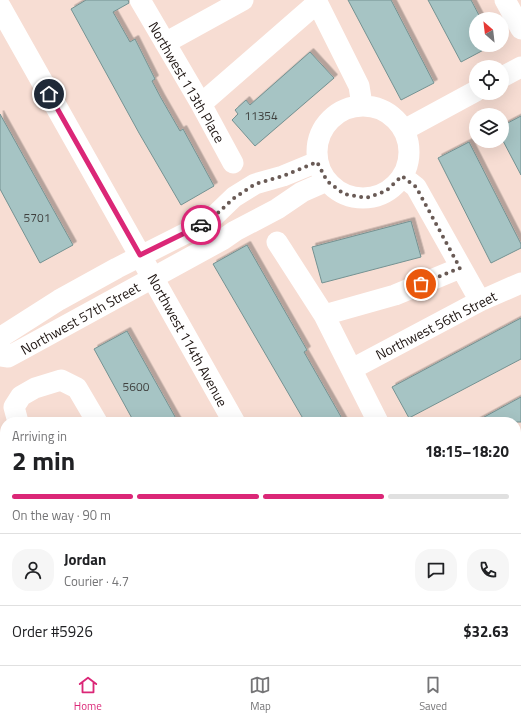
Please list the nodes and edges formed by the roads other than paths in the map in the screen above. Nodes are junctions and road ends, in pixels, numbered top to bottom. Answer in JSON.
{"nodes":[{"id":1,"x":140,"y":0,"type":"edge"},
{"id":2,"x":243,"y":0,"type":"edge"},
{"id":3,"x":505,"y":0,"type":"edge"},
{"id":4,"x":316,"y":1,"type":"edge"},
{"id":5,"x":0,"y":8,"type":"edge"},
{"id":6,"x":521,"y":28,"type":"edge"},
{"id":7,"x":165,"y":43,"type":"junction"},
{"id":8,"x":521,"y":67,"type":"edge"},
{"id":9,"x":509,"y":73,"type":"edge"},
{"id":10,"x":469,"y":95,"type":"edge"},
{"id":11,"x":202,"y":104,"type":"junction"},
{"id":12,"x":362,"y":105,"type":"junction"},
{"id":13,"x":404,"y":130,"type":"junction"},
{"id":14,"x":317,"y":162,"type":"junction"},
{"id":15,"x":232,"y":163,"type":"dead end"},
{"id":16,"x":402,"y":176,"type":"junction"},
{"id":17,"x":273,"y":179,"type":"junction"},
{"id":18,"x":327,"y":181,"type":"junction"},
{"id":19,"x":286,"y":203,"type":"junction"},
{"id":20,"x":277,"y":242,"type":"dead end"},
{"id":21,"x":140,"y":255,"type":"junction"},
{"id":22,"x":460,"y":268,"type":"junction"},
{"id":23,"x":153,"y":278,"type":"junction"},
{"id":24,"x":521,"y":283,"type":"edge"},
{"id":25,"x":480,"y":301,"type":"junction"},
{"id":26,"x":324,"y":315,"type":"junction"},
{"id":27,"x":28,"y":320,"type":"junction"},
{"id":28,"x":39,"y":340,"type":"junction"},
{"id":29,"x":0,"y":341,"type":"edge"},
{"id":30,"x":0,"y":356,"type":"edge"},
{"id":31,"x":352,"y":370,"type":"junction"},
{"id":32,"x":17,"y":417,"type":"edge"},
{"id":33,"x":94,"y":417,"type":"edge"},
{"id":34,"x":231,"y":417,"type":"edge"},
{"id":35,"x":376,"y":417,"type":"edge"}],
"edges":[{"from":1,"to":7,"type":"street","name":"Northwest 113th Place"},
{"from":2,"to":7,"type":"street"},
{"from":3,"to":6,"type":"street"},
{"from":4,"to":11,"type":"street"},
{"from":4,"to":12,"type":"street"},
{"from":5,"to":21,"type":"street","name":"Northwest 114th Avenue"},
{"from":7,"to":11,"type":"street","name":"Northwest 113th Place"},
{"from":8,"to":9,"type":"street"},
{"from":10,"to":13,"type":"street"},
{"from":11,"to":15,"type":"street","name":"Northwest 113th Place"},
{"from":12,"to":13,"type":"street"},
{"from":12,"to":14,"type":"street"},
{"from":13,"to":16,"type":"street"},
{"from":14,"to":17,"type":"street","name":"Northwest 57th Street"},
{"from":14,"to":18,"type":"street"},
{"from":16,"to":18,"type":"street"},
{"from":16,"to":22,"type":"street"},
{"from":17,"to":19,"type":"street"},
{"from":17,"to":21,"type":"street","name":"Northwest 57th Street"},
{"from":18,"to":19,"type":"street","name":"Northwest 57th Street"},
{"from":19,"to":23,"type":"street","name":"Northwest 57th Street"},
{"from":20,"to":26,"type":"street"},
{"from":21,"to":23,"type":"street","name":"Northwest 114th Avenue"},
{"from":21,"to":27,"type":"street","name":"Northwest 57th Street"},
{"from":22,"to":25,"type":"street"},
{"from":22,"to":26,"type":"street"},
{"from":23,"to":28,"type":"street","name":"Northwest 57th Street"},
{"from":23,"to":34,"type":"street","name":"Northwest 114th Avenue"},
{"from":24,"to":25,"type":"street","name":"Northwest 56th Street"},
{"from":25,"to":31,"type":"street","name":"Northwest 56th Street"},
{"from":26,"to":31,"type":"street"},
{"from":27,"to":28,"type":"street"},
{"from":27,"to":29,"type":"street","name":"Northwest 57th Street"},
{"from":28,"to":30,"type":"street","name":"Northwest 57th Street"},
{"from":31,"to":35,"type":"street"},
{"from":32,"to":33,"type":"street"}]}
